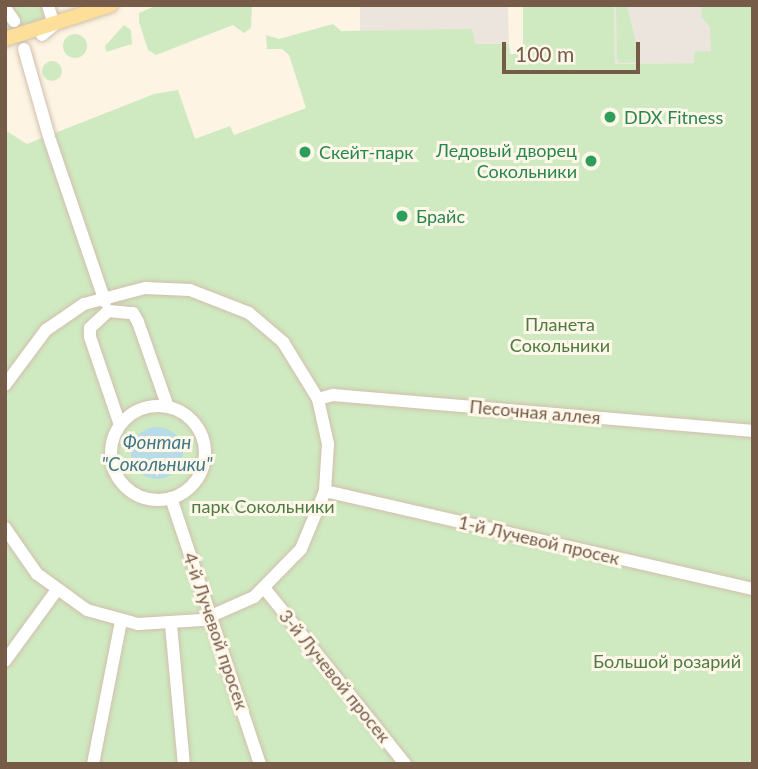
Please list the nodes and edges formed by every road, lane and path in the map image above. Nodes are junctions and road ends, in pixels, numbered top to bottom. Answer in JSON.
{"nodes":[{"id":1,"x":48,"y":5,"type":"edge"},
{"id":2,"x":111,"y":5,"type":"edge"},
{"id":3,"x":5,"y":8,"type":"edge"},
{"id":4,"x":80,"y":16,"type":"junction"},
{"id":5,"x":14,"y":21,"type":"dead end"},
{"id":6,"x":54,"y":22,"type":"junction"},
{"id":7,"x":42,"y":35,"type":"junction"},
{"id":8,"x":16,"y":44,"type":"edge"},
{"id":9,"x":5,"y":48,"type":"edge"},
{"id":10,"x":103,"y":297,"type":"junction"},
{"id":11,"x":108,"y":311,"type":"junction"},
{"id":12,"x":5,"y":385,"type":"edge"},
{"id":13,"x":318,"y":399,"type":"junction"},
{"id":14,"x":168,"y":407,"type":"junction"},
{"id":15,"x":120,"y":425,"type":"junction"},
{"id":16,"x":753,"y":431,"type":"edge"},
{"id":17,"x":325,"y":491,"type":"junction"},
{"id":18,"x":171,"y":498,"type":"junction"},
{"id":19,"x":5,"y":527,"type":"edge"},
{"id":20,"x":265,"y":589,"type":"junction"},
{"id":21,"x":753,"y":589,"type":"edge"},
{"id":22,"x":56,"y":591,"type":"junction"},
{"id":23,"x":211,"y":618,"type":"junction"},
{"id":24,"x":121,"y":621,"type":"junction"},
{"id":25,"x":171,"y":625,"type":"junction"},
{"id":26,"x":5,"y":662,"type":"edge"},
{"id":27,"x":93,"y":764,"type":"edge"},
{"id":28,"x":184,"y":764,"type":"edge"},
{"id":29,"x":260,"y":764,"type":"edge"},
{"id":30,"x":405,"y":764,"type":"edge"}],
"edges":[{"from":1,"to":6,"type":"street"},
{"from":2,"to":4,"type":"main road"},
{"from":3,"to":5,"type":"street"},
{"from":4,"to":6,"type":"main road"},
{"from":4,"to":7,"type":"main road"},
{"from":6,"to":7,"type":"street"},
{"from":6,"to":8,"type":"main road"},
{"from":7,"to":8,"type":"main road"},
{"from":8,"to":9,"type":"main road"},
{"from":8,"to":10,"type":"street"},
{"from":10,"to":11,"type":"street"},
{"from":10,"to":12,"type":"street"},
{"from":10,"to":13,"type":"street"},
{"from":11,"to":14,"type":"street"},
{"from":11,"to":15,"type":"street"},
{"from":13,"to":16,"type":"street","name":"Песочная аллея"},
{"from":13,"to":17,"type":"street"},
{"from":14,"to":15,"type":"street"},
{"from":14,"to":18,"type":"street"},
{"from":15,"to":18,"type":"street"},
{"from":17,"to":20,"type":"street"},
{"from":17,"to":21,"type":"street","name":"1-й Лучевой просек"},
{"from":18,"to":23,"type":"street","name":"4-й Лучевой просек"},
{"from":19,"to":22,"type":"street"},
{"from":20,"to":23,"type":"street"},
{"from":20,"to":30,"type":"street","name":"3-й Лучевой просек"},
{"from":22,"to":24,"type":"street"},
{"from":22,"to":26,"type":"street"},
{"from":23,"to":25,"type":"street"},
{"from":23,"to":29,"type":"street","name":"4-й Лучевой просек"},
{"from":24,"to":25,"type":"street"},
{"from":24,"to":27,"type":"street"},
{"from":25,"to":28,"type":"street"}]}
